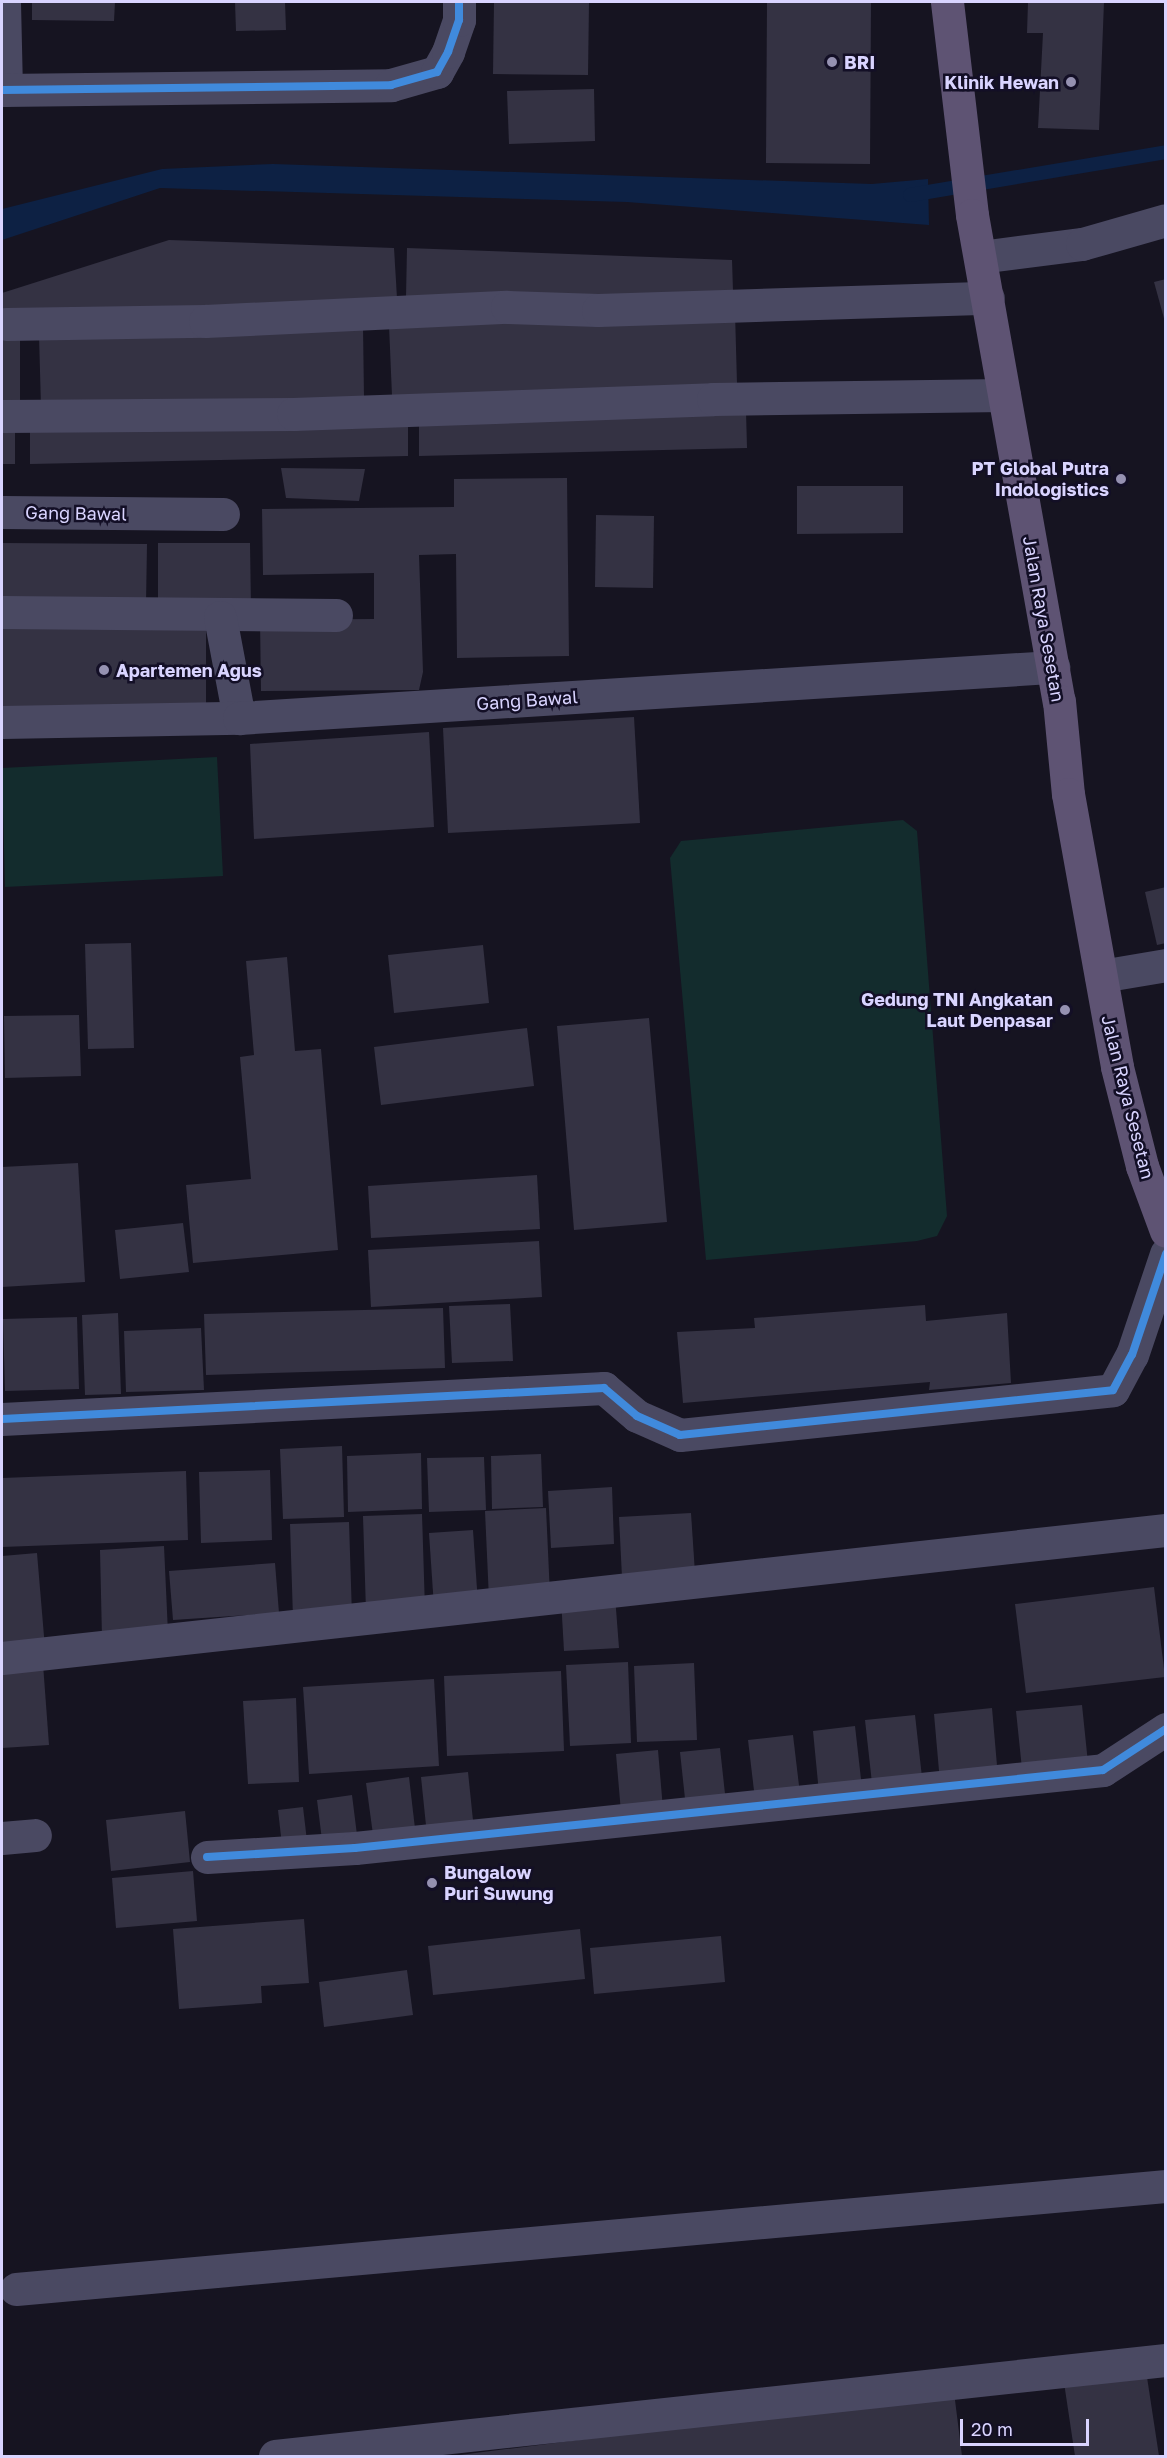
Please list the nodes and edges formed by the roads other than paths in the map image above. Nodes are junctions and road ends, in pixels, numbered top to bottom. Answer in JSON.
{"nodes":[{"id":1,"x":3,"y":2,"type":"edge"},
{"id":2,"x":459,"y":2,"type":"edge"},
{"id":3,"x":947,"y":2,"type":"edge"},
{"id":4,"x":4,"y":90,"type":"edge"},
{"id":5,"x":1166,"y":219,"type":"edge"},
{"id":6,"x":980,"y":258,"type":"junction"},
{"id":7,"x":988,"y":298,"type":"junction"},
{"id":8,"x":6,"y":324,"type":"dead end"},
{"id":9,"x":1004,"y":395,"type":"junction"},
{"id":10,"x":2,"y":416,"type":"edge"},
{"id":11,"x":2,"y":512,"type":"edge"},
{"id":12,"x":223,"y":514,"type":"dead end"},
{"id":13,"x":2,"y":612,"type":"edge"},
{"id":14,"x":336,"y":615,"type":"dead end"},
{"id":15,"x":220,"y":617,"type":"junction"},
{"id":16,"x":1053,"y":667,"type":"junction"},
{"id":17,"x":239,"y":718,"type":"junction"},
{"id":18,"x":2,"y":722,"type":"edge"},
{"id":19,"x":1166,"y":965,"type":"edge"},
{"id":20,"x":1101,"y":976,"type":"junction"},
{"id":21,"x":1166,"y":1231,"type":"edge"},
{"id":22,"x":1166,"y":1254,"type":"edge"},
{"id":23,"x":2,"y":1419,"type":"edge"},
{"id":24,"x":1166,"y":1530,"type":"edge"},
{"id":25,"x":2,"y":1658,"type":"edge"},
{"id":26,"x":1166,"y":1729,"type":"edge"},
{"id":27,"x":35,"y":1835,"type":"dead end"},
{"id":28,"x":2,"y":1838,"type":"edge"},
{"id":29,"x":207,"y":1857,"type":"dead end"},
{"id":30,"x":1166,"y":2187,"type":"edge"},
{"id":31,"x":16,"y":2289,"type":"dead end"},
{"id":32,"x":1166,"y":2360,"type":"edge"},
{"id":33,"x":275,"y":2457,"type":"edge"}],
"edges":[{"from":1,"to":4,"type":"street"},
{"from":2,"to":4,"type":"street"},
{"from":3,"to":6,"type":"main road","name":"Jalan Raya Sesetan"},
{"from":5,"to":6,"type":"street"},
{"from":6,"to":7,"type":"main road","name":"Jalan Raya Sesetan"},
{"from":7,"to":8,"type":"street"},
{"from":7,"to":9,"type":"main road","name":"Jalan Raya Sesetan"},
{"from":9,"to":10,"type":"street"},
{"from":9,"to":16,"type":"main road","name":"Jalan Raya Sesetan"},
{"from":11,"to":12,"type":"street","name":"Gang Bawal"},
{"from":13,"to":15,"type":"street"},
{"from":14,"to":15,"type":"street"},
{"from":15,"to":17,"type":"street"},
{"from":16,"to":17,"type":"street","name":"Gang Bawal"},
{"from":16,"to":20,"type":"main road","name":"Jalan Raya Sesetan"},
{"from":17,"to":18,"type":"street","name":"Gang Bawal"},
{"from":19,"to":20,"type":"street"},
{"from":20,"to":21,"type":"main road","name":"Jalan Raya Sesetan"},
{"from":22,"to":23,"type":"street"},
{"from":24,"to":25,"type":"street"},
{"from":26,"to":29,"type":"street"},
{"from":27,"to":28,"type":"street"},
{"from":30,"to":31,"type":"street"},
{"from":32,"to":33,"type":"street"}]}
